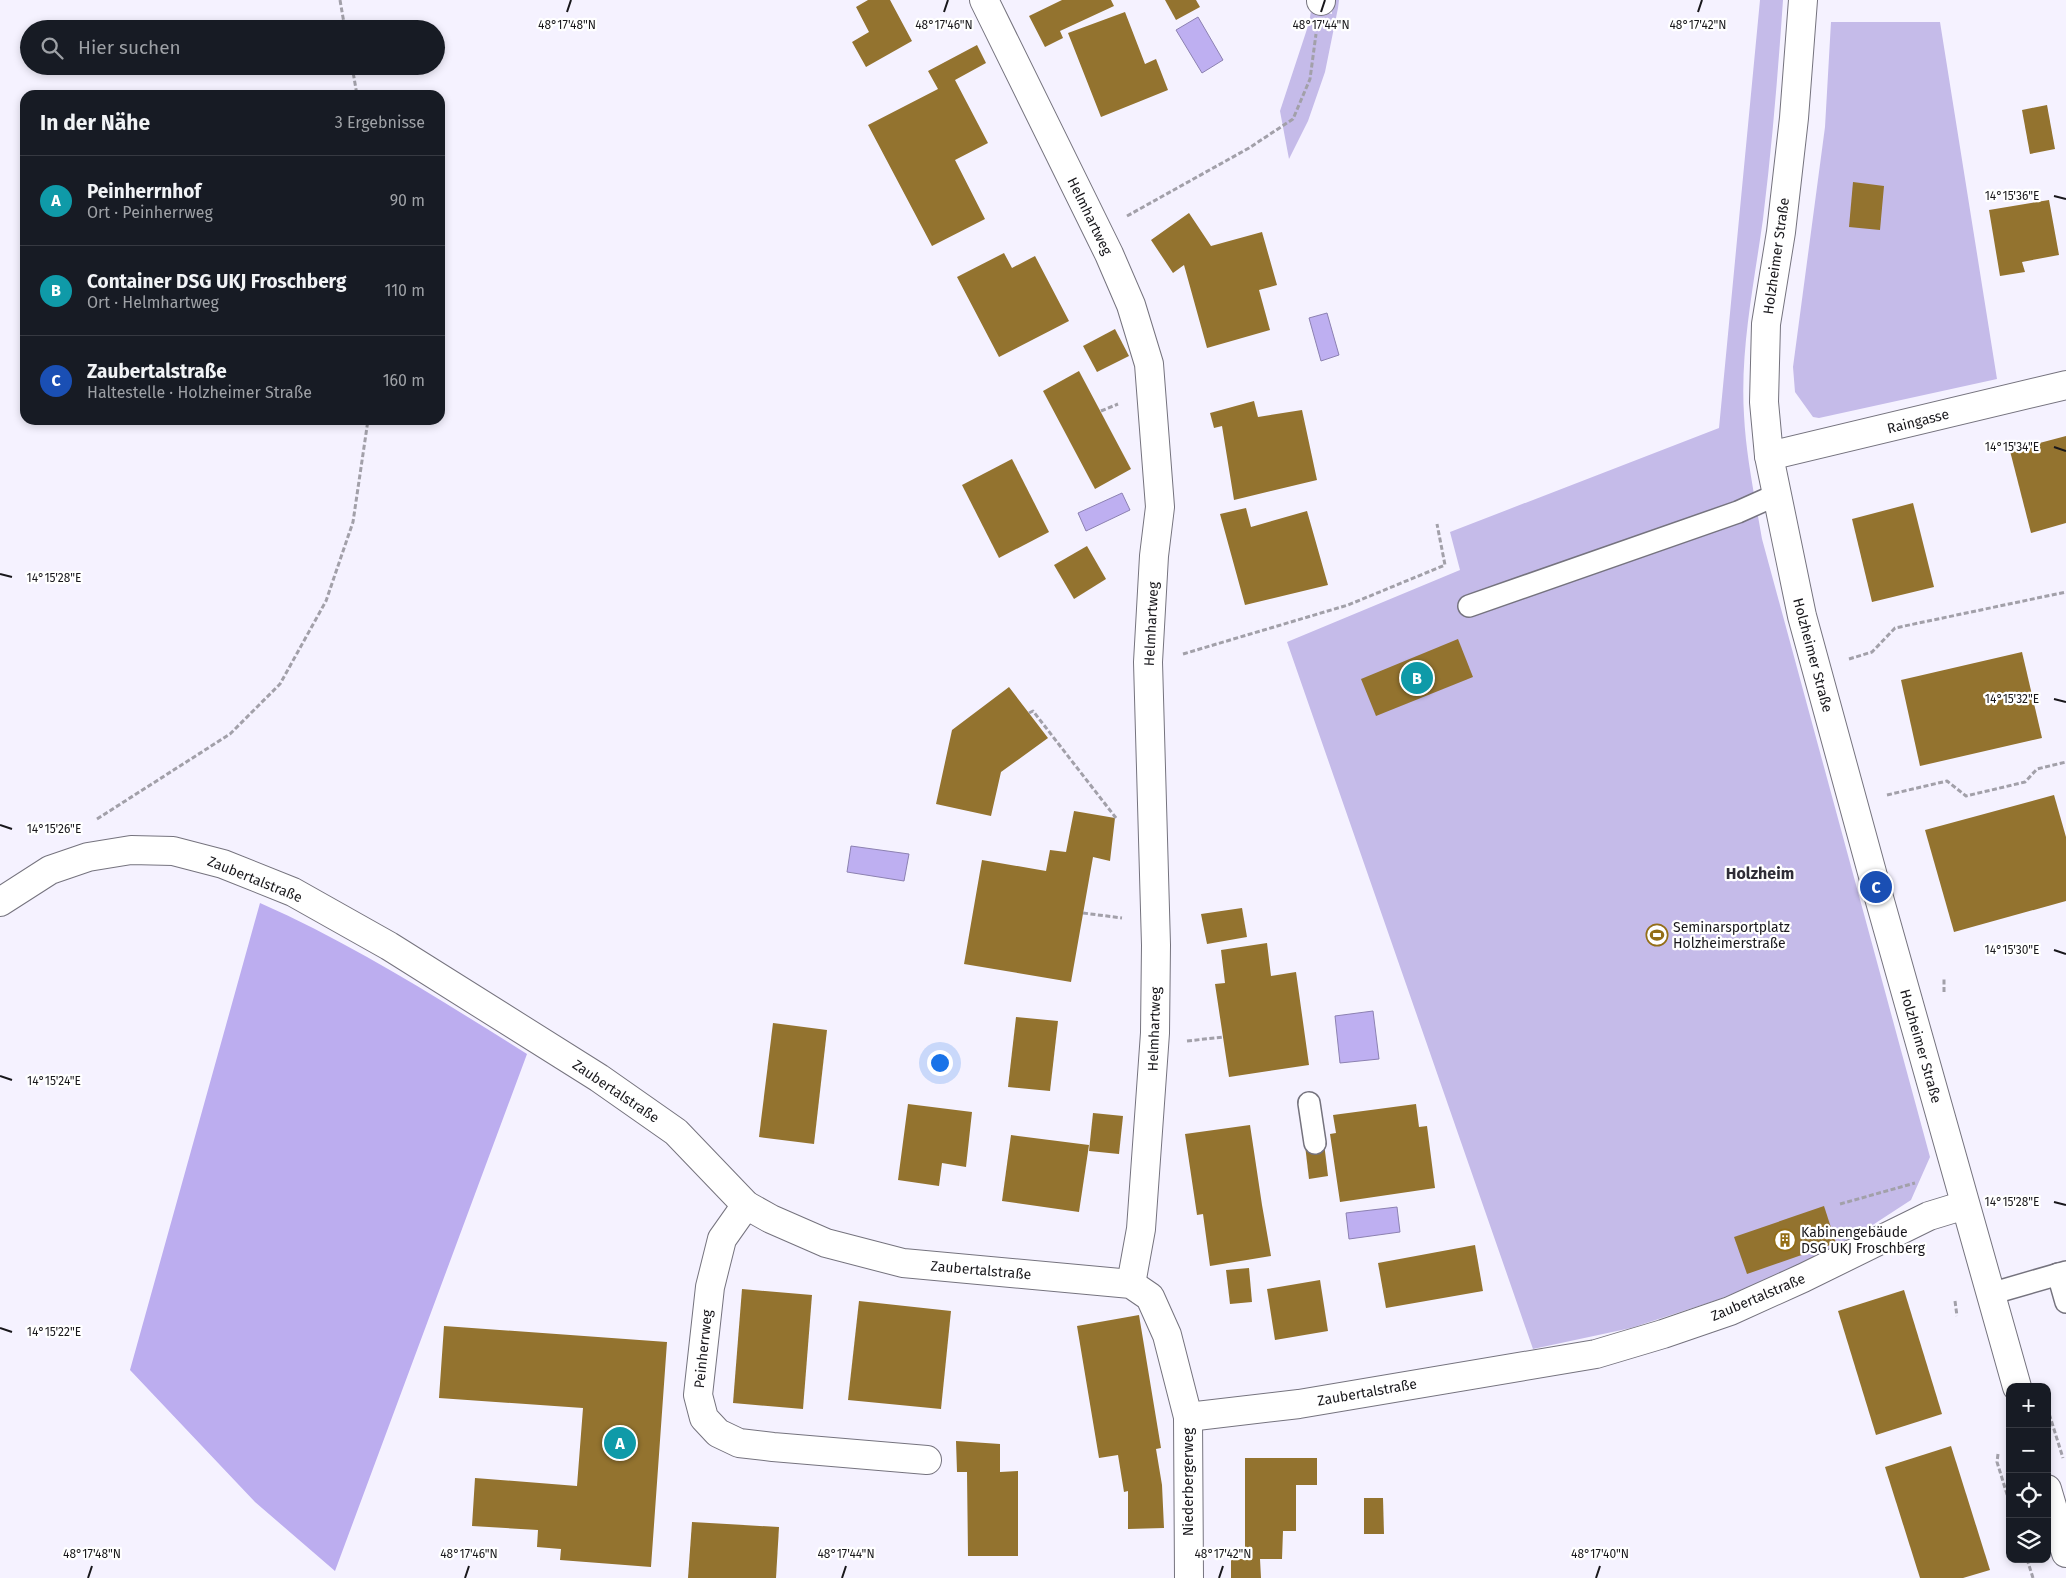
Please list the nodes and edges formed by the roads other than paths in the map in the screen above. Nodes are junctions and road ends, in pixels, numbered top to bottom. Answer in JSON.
{"nodes":[{"id":1,"x":984,"y":0,"type":"edge"},
{"id":2,"x":1803,"y":0,"type":"edge"},
{"id":3,"x":2066,"y":385,"type":"edge"},
{"id":4,"x":1769,"y":456,"type":"junction"},
{"id":5,"x":1776,"y":494,"type":"junction"},
{"id":6,"x":1469,"y":606,"type":"dead end"},
{"id":7,"x":0,"y":902,"type":"edge"},
{"id":8,"x":1309,"y":1103,"type":"dead end"},
{"id":9,"x":1315,"y":1144,"type":"dead end"},
{"id":10,"x":746,"y":1205,"type":"junction"},
{"id":11,"x":1965,"y":1205,"type":"junction"},
{"id":12,"x":2062,"y":1273,"type":"edge"},
{"id":13,"x":1131,"y":1284,"type":"junction"},
{"id":14,"x":1990,"y":1294,"type":"junction"},
{"id":15,"x":2066,"y":1302,"type":"edge"},
{"id":16,"x":2016,"y":1383,"type":"edge"},
{"id":17,"x":1188,"y":1417,"type":"junction"},
{"id":18,"x":928,"y":1460,"type":"dead end"},
{"id":19,"x":2051,"y":1502,"type":"edge"},
{"id":20,"x":2066,"y":1553,"type":"edge"},
{"id":21,"x":1189,"y":1578,"type":"edge"}],
"edges":[{"from":1,"to":13,"type":"street","name":"Helmhartweg"},
{"from":2,"to":4,"type":"street","name":"Holzheimer Straße"},
{"from":3,"to":4,"type":"street","name":"Raingasse"},
{"from":4,"to":5,"type":"street","name":"Holzheimer Straße"},
{"from":5,"to":6,"type":"lane"},
{"from":5,"to":11,"type":"street","name":"Holzheimer Straße"},
{"from":7,"to":10,"type":"street","name":"Zaubertalstraße"},
{"from":8,"to":9,"type":"lane"},
{"from":10,"to":13,"type":"street","name":"Zaubertalstraße"},
{"from":10,"to":18,"type":"street","name":"Peinherrweg"},
{"from":11,"to":14,"type":"street","name":"Holzheimer Straße"},
{"from":11,"to":17,"type":"street","name":"Zaubertalstraße"},
{"from":12,"to":14,"type":"lane"},
{"from":12,"to":15,"type":"lane"},
{"from":13,"to":17,"type":"street"},
{"from":14,"to":16,"type":"street","name":"Holzheimer Straße"},
{"from":17,"to":21,"type":"street","name":"Niederbergerweg"},
{"from":19,"to":20,"type":"street"}]}
